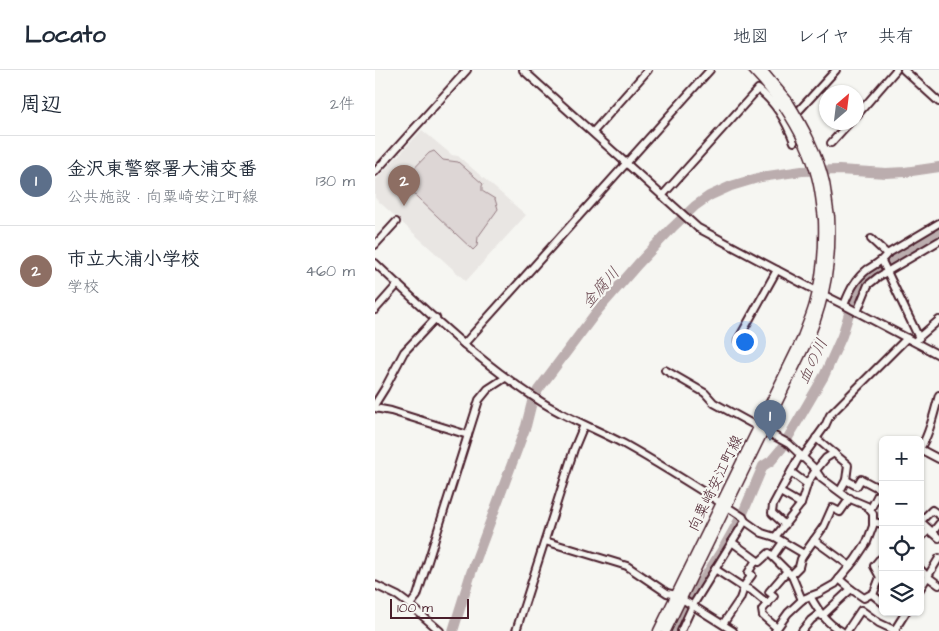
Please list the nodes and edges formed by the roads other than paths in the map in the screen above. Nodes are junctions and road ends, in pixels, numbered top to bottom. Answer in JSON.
{"nodes":[{"id":1,"x":467,"y":70,"type":"edge"},
{"id":2,"x":523,"y":70,"type":"edge"},
{"id":3,"x":649,"y":70,"type":"edge"},
{"id":4,"x":710,"y":70,"type":"edge"},
{"id":5,"x":753,"y":70,"type":"edge"},
{"id":6,"x":762,"y":70,"type":"edge"},
{"id":7,"x":836,"y":70,"type":"edge"},
{"id":8,"x":896,"y":70,"type":"edge"},
{"id":9,"x":904,"y":70,"type":"edge"},
{"id":10,"x":938,"y":99,"type":"edge"},
{"id":11,"x":786,"y":103,"type":"junction"},
{"id":12,"x":864,"y":107,"type":"edge"},
{"id":13,"x":786,"y":125,"type":"junction"},
{"id":14,"x":843,"y":130,"type":"edge"},
{"id":15,"x":593,"y":132,"type":"junction"},
{"id":16,"x":794,"y":142,"type":"dead end"},
{"id":17,"x":831,"y":143,"type":"dead end"},
{"id":18,"x":627,"y":163,"type":"junction"},
{"id":19,"x":375,"y":172,"type":"edge"},
{"id":20,"x":662,"y":196,"type":"junction"},
{"id":21,"x":395,"y":222,"type":"dead end"},
{"id":22,"x":939,"y":223,"type":"edge"},
{"id":23,"x":871,"y":239,"type":"dead end"},
{"id":24,"x":939,"y":240,"type":"edge"},
{"id":25,"x":375,"y":245,"type":"edge"},
{"id":26,"x":887,"y":254,"type":"junction"},
{"id":27,"x":882,"y":261,"type":"junction"},
{"id":28,"x":375,"y":262,"type":"edge"},
{"id":29,"x":777,"y":270,"type":"junction"},
{"id":30,"x":888,"y":271,"type":"junction"},
{"id":31,"x":398,"y":284,"type":"junction"},
{"id":32,"x":820,"y":293,"type":"junction"},
{"id":33,"x":844,"y":305,"type":"junction"},
{"id":34,"x":375,"y":310,"type":"edge"},
{"id":35,"x":857,"y":312,"type":"junction"},
{"id":36,"x":436,"y":318,"type":"junction"},
{"id":37,"x":939,"y":320,"type":"edge"},
{"id":38,"x":907,"y":338,"type":"junction"},
{"id":39,"x":738,"y":340,"type":"dead end"},
{"id":40,"x":916,"y":340,"type":"junction"},
{"id":41,"x":464,"y":344,"type":"junction"},
{"id":42,"x":939,"y":355,"type":"edge"},
{"id":43,"x":665,"y":370,"type":"dead end"},
{"id":44,"x":505,"y":378,"type":"junction"},
{"id":45,"x":939,"y":395,"type":"edge"},
{"id":46,"x":375,"y":406,"type":"edge"},
{"id":47,"x":584,"y":424,"type":"junction"},
{"id":48,"x":761,"y":428,"type":"junction"},
{"id":49,"x":468,"y":435,"type":"junction"},
{"id":50,"x":816,"y":438,"type":"junction"},
{"id":51,"x":924,"y":441,"type":"edge"},
{"id":52,"x":924,"y":450,"type":"edge"},
{"id":53,"x":834,"y":453,"type":"junction"},
{"id":54,"x":801,"y":457,"type":"junction"},
{"id":55,"x":939,"y":459,"type":"edge"},
{"id":56,"x":816,"y":470,"type":"junction"},
{"id":57,"x":791,"y":472,"type":"junction"},
{"id":58,"x":846,"y":480,"type":"junction"},
{"id":59,"x":807,"y":484,"type":"junction"},
{"id":60,"x":879,"y":486,"type":"edge"},
{"id":61,"x":840,"y":491,"type":"junction"},
{"id":62,"x":879,"y":491,"type":"edge"},
{"id":63,"x":780,"y":492,"type":"junction"},
{"id":64,"x":849,"y":498,"type":"junction"},
{"id":65,"x":801,"y":504,"type":"junction"},
{"id":66,"x":723,"y":506,"type":"junction"},
{"id":67,"x":870,"y":510,"type":"junction"},
{"id":68,"x":939,"y":515,"type":"edge"},
{"id":69,"x":924,"y":517,"type":"edge"},
{"id":70,"x":742,"y":518,"type":"junction"},
{"id":71,"x":879,"y":521,"type":"edge"},
{"id":72,"x":879,"y":523,"type":"edge"},
{"id":73,"x":785,"y":524,"type":"junction"},
{"id":74,"x":939,"y":524,"type":"edge"},
{"id":75,"x":924,"y":525,"type":"edge"},
{"id":76,"x":931,"y":531,"type":"junction"},
{"id":77,"x":924,"y":535,"type":"edge"},
{"id":78,"x":775,"y":537,"type":"junction"},
{"id":79,"x":939,"y":538,"type":"edge"},
{"id":80,"x":545,"y":540,"type":"junction"},
{"id":81,"x":814,"y":540,"type":"junction"},
{"id":82,"x":732,"y":542,"type":"junction"},
{"id":83,"x":783,"y":542,"type":"junction"},
{"id":84,"x":804,"y":554,"type":"junction"},
{"id":85,"x":773,"y":556,"type":"junction"},
{"id":86,"x":939,"y":558,"type":"edge"},
{"id":87,"x":756,"y":560,"type":"junction"},
{"id":88,"x":879,"y":560,"type":"edge"},
{"id":89,"x":850,"y":566,"type":"junction"},
{"id":90,"x":715,"y":569,"type":"junction"},
{"id":91,"x":922,"y":571,"type":"edge"},
{"id":92,"x":789,"y":573,"type":"junction"},
{"id":93,"x":928,"y":577,"type":"junction"},
{"id":94,"x":839,"y":579,"type":"junction"},
{"id":95,"x":924,"y":583,"type":"edge"},
{"id":96,"x":375,"y":585,"type":"edge"},
{"id":97,"x":939,"y":585,"type":"edge"},
{"id":98,"x":744,"y":587,"type":"junction"},
{"id":99,"x":851,"y":590,"type":"junction"},
{"id":100,"x":873,"y":593,"type":"junction"},
{"id":101,"x":810,"y":596,"type":"junction"},
{"id":102,"x":680,"y":598,"type":"junction"},
{"id":103,"x":864,"y":598,"type":"junction"},
{"id":104,"x":801,"y":600,"type":"junction"},
{"id":105,"x":879,"y":600,"type":"edge"},
{"id":106,"x":768,"y":604,"type":"junction"},
{"id":107,"x":410,"y":605,"type":"junction"},
{"id":108,"x":692,"y":605,"type":"junction"},
{"id":109,"x":861,"y":610,"type":"junction"},
{"id":110,"x":821,"y":614,"type":"junction"},
{"id":111,"x":903,"y":616,"type":"edge"},
{"id":112,"x":723,"y":624,"type":"junction"},
{"id":113,"x":776,"y":629,"type":"edge"},
{"id":114,"x":439,"y":630,"type":"edge"},
{"id":115,"x":516,"y":631,"type":"edge"},
{"id":116,"x":658,"y":631,"type":"edge"},
{"id":117,"x":666,"y":631,"type":"edge"},
{"id":118,"x":681,"y":631,"type":"edge"},
{"id":119,"x":733,"y":631,"type":"edge"},
{"id":120,"x":801,"y":631,"type":"edge"},
{"id":121,"x":841,"y":631,"type":"edge"},
{"id":122,"x":847,"y":631,"type":"edge"},
{"id":123,"x":895,"y":631,"type":"edge"}],
"edges":[{"from":1,"to":19,"type":"street"},
{"from":2,"to":15,"type":"street"},
{"from":3,"to":15,"type":"street"},
{"from":4,"to":18,"type":"street"},
{"from":5,"to":11,"type":"main road","name":"向粟崎安江町線"},
{"from":6,"to":11,"type":"main road","name":"向粟崎安江町線"},
{"from":7,"to":13,"type":"street"},
{"from":8,"to":12,"type":"street"},
{"from":9,"to":10,"type":"street"},
{"from":11,"to":32,"type":"main road","name":"向粟崎安江町線","bridge":true},
{"from":13,"to":16,"type":"street"},
{"from":13,"to":20,"type":"street"},
{"from":14,"to":17,"type":"street"},
{"from":15,"to":18,"type":"street"},
{"from":18,"to":20,"type":"street"},
{"from":18,"to":41,"type":"street"},
{"from":20,"to":29,"type":"street"},
{"from":21,"to":25,"type":"street"},
{"from":22,"to":26,"type":"street"},
{"from":23,"to":26,"type":"street"},
{"from":24,"to":30,"type":"street"},
{"from":26,"to":27,"type":"street"},
{"from":27,"to":30,"type":"street"},
{"from":27,"to":33,"type":"street"},
{"from":28,"to":31,"type":"street"},
{"from":29,"to":32,"type":"street"},
{"from":29,"to":39,"type":"street"},
{"from":30,"to":35,"type":"street"},
{"from":30,"to":40,"type":"street"},
{"from":31,"to":34,"type":"street"},
{"from":31,"to":36,"type":"street"},
{"from":32,"to":33,"type":"street"},
{"from":32,"to":48,"type":"main road","name":"向粟崎安江町線"},
{"from":33,"to":35,"type":"street"},
{"from":35,"to":38,"type":"street"},
{"from":36,"to":41,"type":"street"},
{"from":36,"to":46,"type":"street"},
{"from":37,"to":40,"type":"street"},
{"from":38,"to":40,"type":"street"},
{"from":38,"to":50,"type":"street"},
{"from":40,"to":42,"type":"street"},
{"from":41,"to":44,"type":"street"},
{"from":43,"to":48,"type":"street"},
{"from":44,"to":47,"type":"street"},
{"from":44,"to":49,"type":"street"},
{"from":45,"to":51,"type":"street"},
{"from":46,"to":49,"type":"street"},
{"from":47,"to":66,"type":"street"},
{"from":47,"to":80,"type":"street"},
{"from":48,"to":54,"type":"street"},
{"from":48,"to":66,"type":"main road","name":"向粟崎安江町線"},
{"from":49,"to":107,"type":"street"},
{"from":50,"to":53,"type":"street"},
{"from":50,"to":54,"type":"street"},
{"from":52,"to":55,"type":"street"},
{"from":53,"to":56,"type":"street"},
{"from":53,"to":58,"type":"street"},
{"from":54,"to":56,"type":"street"},
{"from":54,"to":57,"type":"street"},
{"from":56,"to":59,"type":"street"},
{"from":56,"to":61,"type":"street"},
{"from":57,"to":59,"type":"street"},
{"from":57,"to":63,"type":"street"},
{"from":58,"to":60,"type":"street"},
{"from":58,"to":61,"type":"street"},
{"from":59,"to":65,"type":"street"},
{"from":61,"to":64,"type":"street"},
{"from":62,"to":67,"type":"street"},
{"from":63,"to":65,"type":"street"},
{"from":63,"to":73,"type":"street"},
{"from":64,"to":67,"type":"street"},
{"from":64,"to":81,"type":"street"},
{"from":65,"to":73,"type":"street"},
{"from":66,"to":70,"type":"street"},
{"from":66,"to":102,"type":"main road","name":"向粟崎安江町線"},
{"from":67,"to":71,"type":"street"},
{"from":68,"to":69,"type":"street"},
{"from":70,"to":78,"type":"street"},
{"from":70,"to":82,"type":"street"},
{"from":72,"to":89,"type":"street"},
{"from":73,"to":78,"type":"street"},
{"from":74,"to":76,"type":"street"},
{"from":75,"to":76,"type":"street"},
{"from":76,"to":77,"type":"street"},
{"from":76,"to":79,"type":"street"},
{"from":78,"to":83,"type":"street"},
{"from":80,"to":102,"type":"street"},
{"from":80,"to":115,"type":"street"},
{"from":81,"to":84,"type":"street"},
{"from":81,"to":89,"type":"street"},
{"from":82,"to":87,"type":"street"},
{"from":82,"to":90,"type":"street"},
{"from":83,"to":84,"type":"street"},
{"from":83,"to":85,"type":"street"},
{"from":84,"to":92,"type":"street"},
{"from":85,"to":87,"type":"street"},
{"from":85,"to":92,"type":"street"},
{"from":86,"to":93,"type":"street"},
{"from":87,"to":98,"type":"street"},
{"from":88,"to":100,"type":"street"},
{"from":89,"to":94,"type":"street"},
{"from":90,"to":98,"type":"street"},
{"from":90,"to":108,"type":"street"},
{"from":91,"to":93,"type":"street"},
{"from":92,"to":104,"type":"street"},
{"from":92,"to":106,"type":"street"},
{"from":93,"to":95,"type":"street"},
{"from":93,"to":97,"type":"street"},
{"from":94,"to":99,"type":"street"},
{"from":94,"to":101,"type":"street"},
{"from":96,"to":107,"type":"street"},
{"from":98,"to":106,"type":"street"},
{"from":98,"to":112,"type":"street"},
{"from":99,"to":103,"type":"street"},
{"from":99,"to":110,"type":"street"},
{"from":100,"to":103,"type":"street"},
{"from":100,"to":105,"type":"street"},
{"from":101,"to":104,"type":"street"},
{"from":101,"to":110,"type":"street"},
{"from":102,"to":108,"type":"street"},
{"from":102,"to":116,"type":"main road","name":"向粟崎安江町線"},
{"from":102,"to":117,"type":"main road","name":"向粟崎安江町線"},
{"from":103,"to":109,"type":"street"},
{"from":104,"to":113,"type":"street"},
{"from":106,"to":113,"type":"street"},
{"from":107,"to":114,"type":"street"},
{"from":108,"to":112,"type":"street"},
{"from":108,"to":118,"type":"street"},
{"from":109,"to":122,"type":"street"},
{"from":109,"to":123,"type":"street"},
{"from":110,"to":120,"type":"street"},
{"from":110,"to":121,"type":"street"},
{"from":111,"to":123,"type":"street"},
{"from":112,"to":119,"type":"street"}]}
